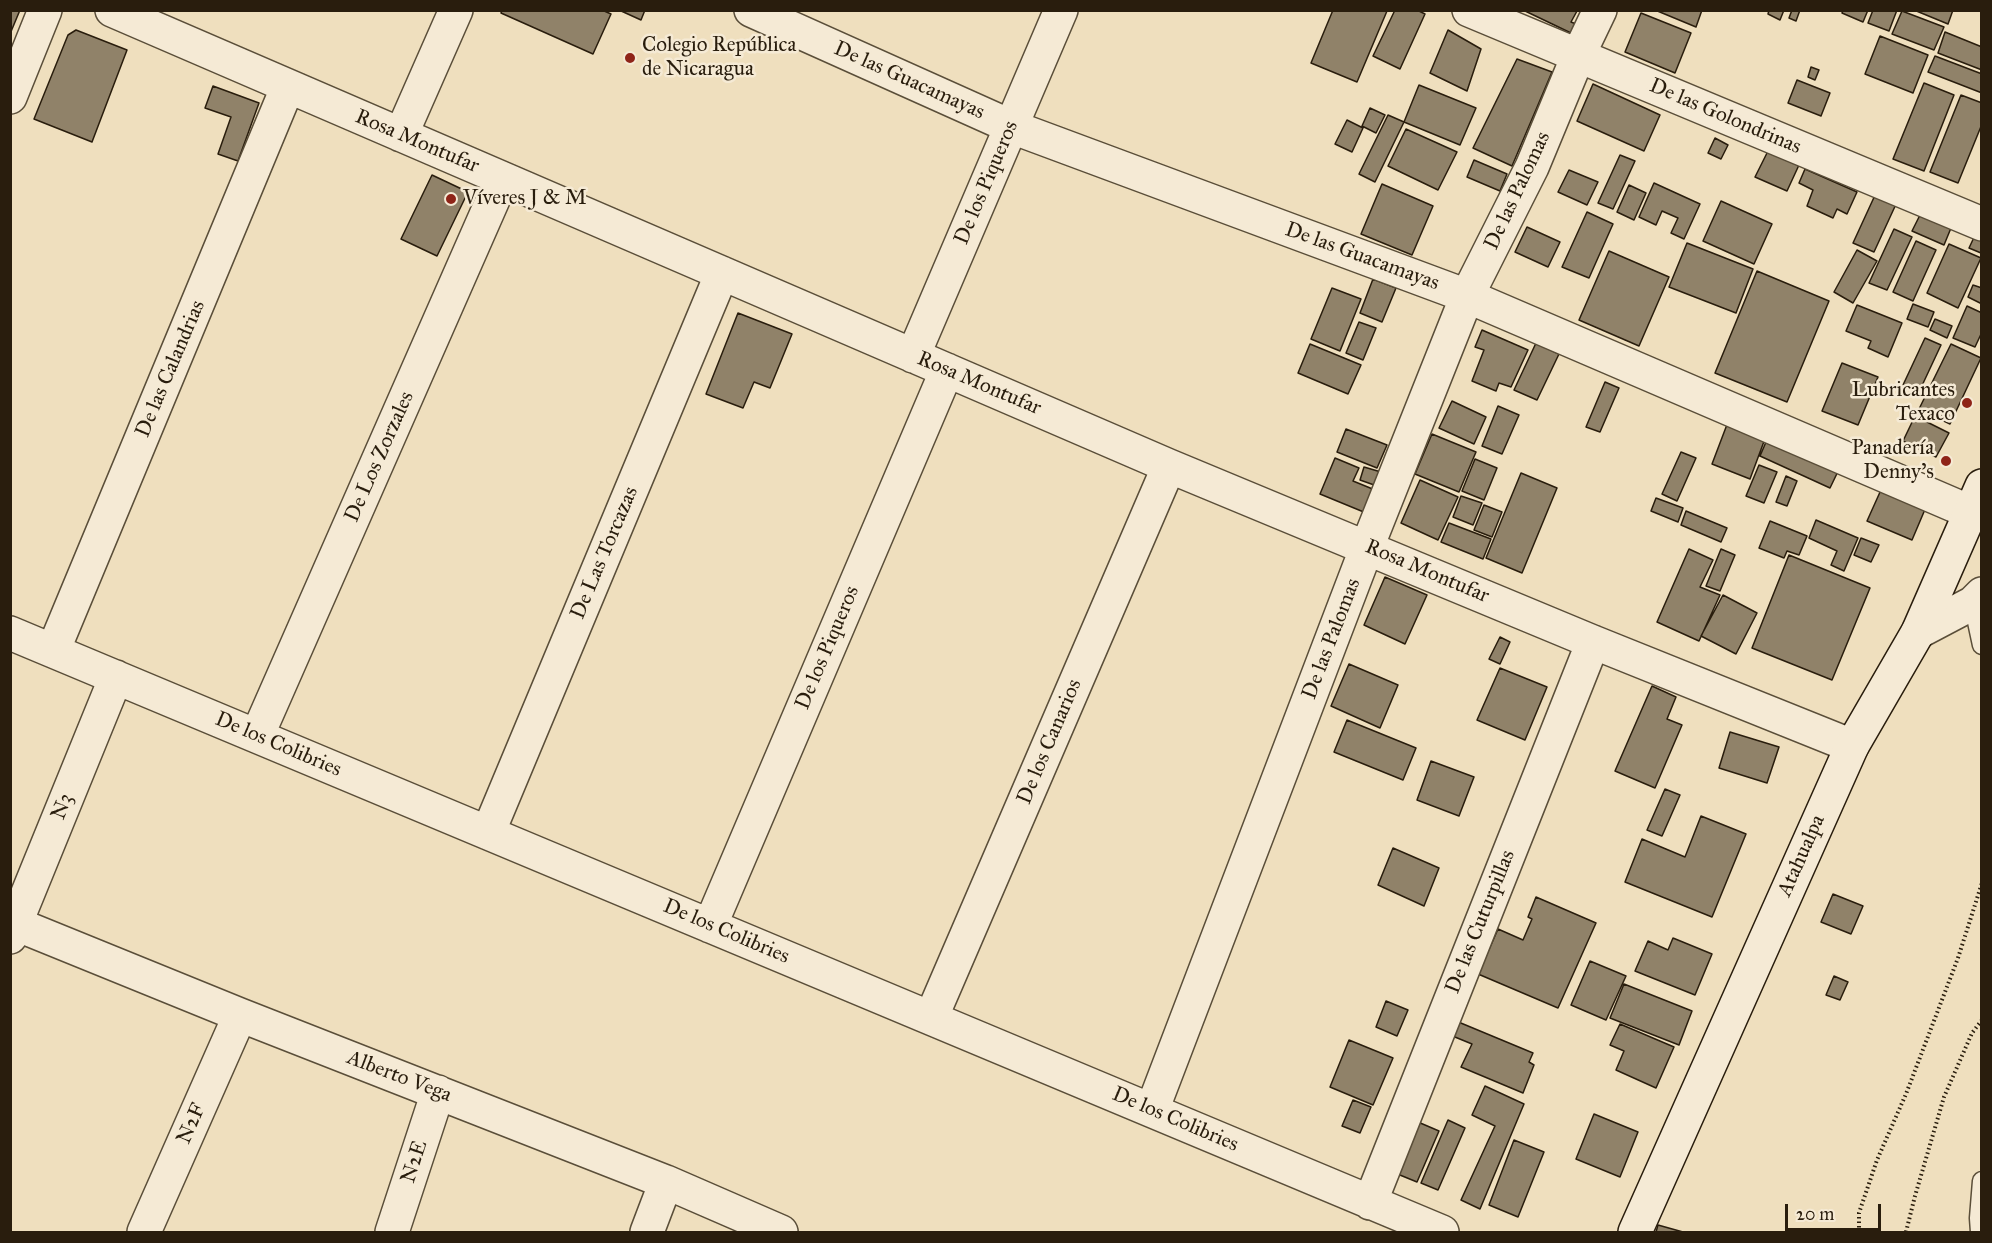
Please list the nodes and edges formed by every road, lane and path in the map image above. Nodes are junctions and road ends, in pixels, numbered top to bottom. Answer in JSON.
{"nodes":[{"id":1,"x":45,"y":10,"type":"edge"},
{"id":2,"x":112,"y":10,"type":"edge"},
{"id":3,"x":456,"y":10,"type":"edge"},
{"id":4,"x":751,"y":10,"type":"edge"},
{"id":5,"x":1061,"y":10,"type":"edge"},
{"id":6,"x":1469,"y":10,"type":"edge"},
{"id":7,"x":1600,"y":10,"type":"edge"},
{"id":8,"x":1578,"y":56,"type":"junction"},
{"id":9,"x":288,"y":86,"type":"junction"},
{"id":10,"x":10,"y":97,"type":"edge"},
{"id":11,"x":1012,"y":127,"type":"junction"},
{"id":12,"x":402,"y":135,"type":"junction"},
{"id":13,"x":502,"y":179,"type":"junction"},
{"id":14,"x":1982,"y":224,"type":"edge"},
{"id":15,"x":722,"y":273,"type":"junction"},
{"id":16,"x":1467,"y":296,"type":"junction"},
{"id":17,"x":912,"y":356,"type":"junction"},
{"id":18,"x":947,"y":370,"type":"junction"},
{"id":19,"x":1169,"y":466,"type":"junction"},
{"id":20,"x":1976,"y":499,"type":"edge"},
{"id":21,"x":1367,"y":547,"type":"junction"},
{"id":22,"x":1979,"y":602,"type":"edge"},
{"id":23,"x":1918,"y":632,"type":"junction"},
{"id":24,"x":10,"y":633,"type":"edge"},
{"id":25,"x":1593,"y":642,"type":"junction"},
{"id":26,"x":1982,"y":645,"type":"edge"},
{"id":27,"x":53,"y":651,"type":"junction"},
{"id":28,"x":116,"y":677,"type":"junction"},
{"id":29,"x":257,"y":736,"type":"junction"},
{"id":30,"x":1852,"y":746,"type":"junction"},
{"id":31,"x":488,"y":833,"type":"junction"},
{"id":32,"x":1982,"y":883,"type":"edge"},
{"id":33,"x":710,"y":926,"type":"junction"},
{"id":34,"x":13,"y":930,"type":"edge"},
{"id":35,"x":240,"y":1015,"type":"junction"},
{"id":36,"x":931,"y":1018,"type":"junction"},
{"id":37,"x":1982,"y":1020,"type":"edge"},
{"id":38,"x":438,"y":1092,"type":"junction"},
{"id":39,"x":1152,"y":1110,"type":"junction"},
{"id":40,"x":1982,"y":1181,"type":"edge"},
{"id":41,"x":666,"y":1182,"type":"junction"},
{"id":42,"x":1370,"y":1203,"type":"junction"},
{"id":43,"x":144,"y":1233,"type":"edge"},
{"id":44,"x":392,"y":1233,"type":"edge"},
{"id":45,"x":647,"y":1233,"type":"edge"},
{"id":46,"x":782,"y":1233,"type":"edge"},
{"id":47,"x":1442,"y":1233,"type":"edge"},
{"id":48,"x":1635,"y":1233,"type":"edge"},
{"id":49,"x":1859,"y":1233,"type":"edge"},
{"id":50,"x":1906,"y":1233,"type":"edge"},
{"id":51,"x":1980,"y":1233,"type":"edge"}],
"edges":[{"from":1,"to":10,"type":"street"},
{"from":2,"to":9,"type":"street","name":"Rosa Montufar"},
{"from":3,"to":12,"type":"street"},
{"from":4,"to":11,"type":"street","name":"De las Guacamayas"},
{"from":5,"to":11,"type":"street","name":"De los Piqueros"},
{"from":6,"to":8,"type":"street","name":"De las Golondrinas"},
{"from":7,"to":8,"type":"street","name":"De las Palomas"},
{"from":8,"to":14,"type":"street","name":"De las Golondrinas"},
{"from":8,"to":16,"type":"street","name":"De las Palomas"},
{"from":9,"to":12,"type":"street","name":"Rosa Montufar"},
{"from":9,"to":27,"type":"street","name":"De las Calandrias"},
{"from":11,"to":16,"type":"street","name":"De las Guacamayas"},
{"from":11,"to":17,"type":"street","name":"De los Piqueros"},
{"from":12,"to":13,"type":"street","name":"Rosa Montufar"},
{"from":13,"to":15,"type":"street","name":"Rosa Montufar"},
{"from":13,"to":29,"type":"street","name":"De Los Zorzales"},
{"from":15,"to":17,"type":"street","name":"Rosa Montufar"},
{"from":15,"to":31,"type":"street","name":"De Las Torcazas"},
{"from":16,"to":20,"type":"street","name":"De las Guacamayas"},
{"from":16,"to":21,"type":"street","name":"De las Palomas"},
{"from":17,"to":18,"type":"street","name":"Rosa Montufar"},
{"from":18,"to":19,"type":"street","name":"Rosa Montufar"},
{"from":18,"to":33,"type":"street","name":"De los Piqueros"},
{"from":19,"to":21,"type":"street","name":"Rosa Montufar"},
{"from":19,"to":36,"type":"street","name":"De los Canarios"},
{"from":20,"to":23,"type":"street","name":"Atahualpa"},
{"from":21,"to":25,"type":"street","name":"Rosa Montufar"},
{"from":21,"to":39,"type":"street","name":"De las Palomas"},
{"from":22,"to":23,"type":"street"},
{"from":22,"to":26,"type":"lane"},
{"from":23,"to":30,"type":"street","name":"Atahualpa"},
{"from":24,"to":27,"type":"street","name":"De los Colibries"},
{"from":25,"to":30,"type":"street","name":"Rosa Montufar"},
{"from":25,"to":42,"type":"street","name":"De las Cuturpillas"},
{"from":27,"to":28,"type":"street","name":"De los Colibries"},
{"from":28,"to":29,"type":"street","name":"De los Colibries"},
{"from":28,"to":34,"type":"street","name":"N3"},
{"from":29,"to":31,"type":"street","name":"De los Colibries"},
{"from":30,"to":48,"type":"street","name":"Atahualpa"},
{"from":31,"to":33,"type":"street","name":"De los Colibries"},
{"from":32,"to":49,"type":"path"},
{"from":33,"to":36,"type":"street","name":"De los Colibries"},
{"from":34,"to":35,"type":"street","name":"Alberto Vega"},
{"from":35,"to":38,"type":"street","name":"Alberto Vega"},
{"from":35,"to":43,"type":"street","name":"N2F"},
{"from":36,"to":39,"type":"street","name":"De los Colibries"},
{"from":37,"to":50,"type":"path"},
{"from":38,"to":41,"type":"street","name":"Alberto Vega"},
{"from":38,"to":44,"type":"street","name":"N2E"},
{"from":39,"to":42,"type":"street","name":"De los Colibries"},
{"from":40,"to":51,"type":"lane"},
{"from":41,"to":45,"type":"street"},
{"from":41,"to":46,"type":"street","name":"Alberto Vega"},
{"from":42,"to":47,"type":"street","name":"De los Colibries"}]}
